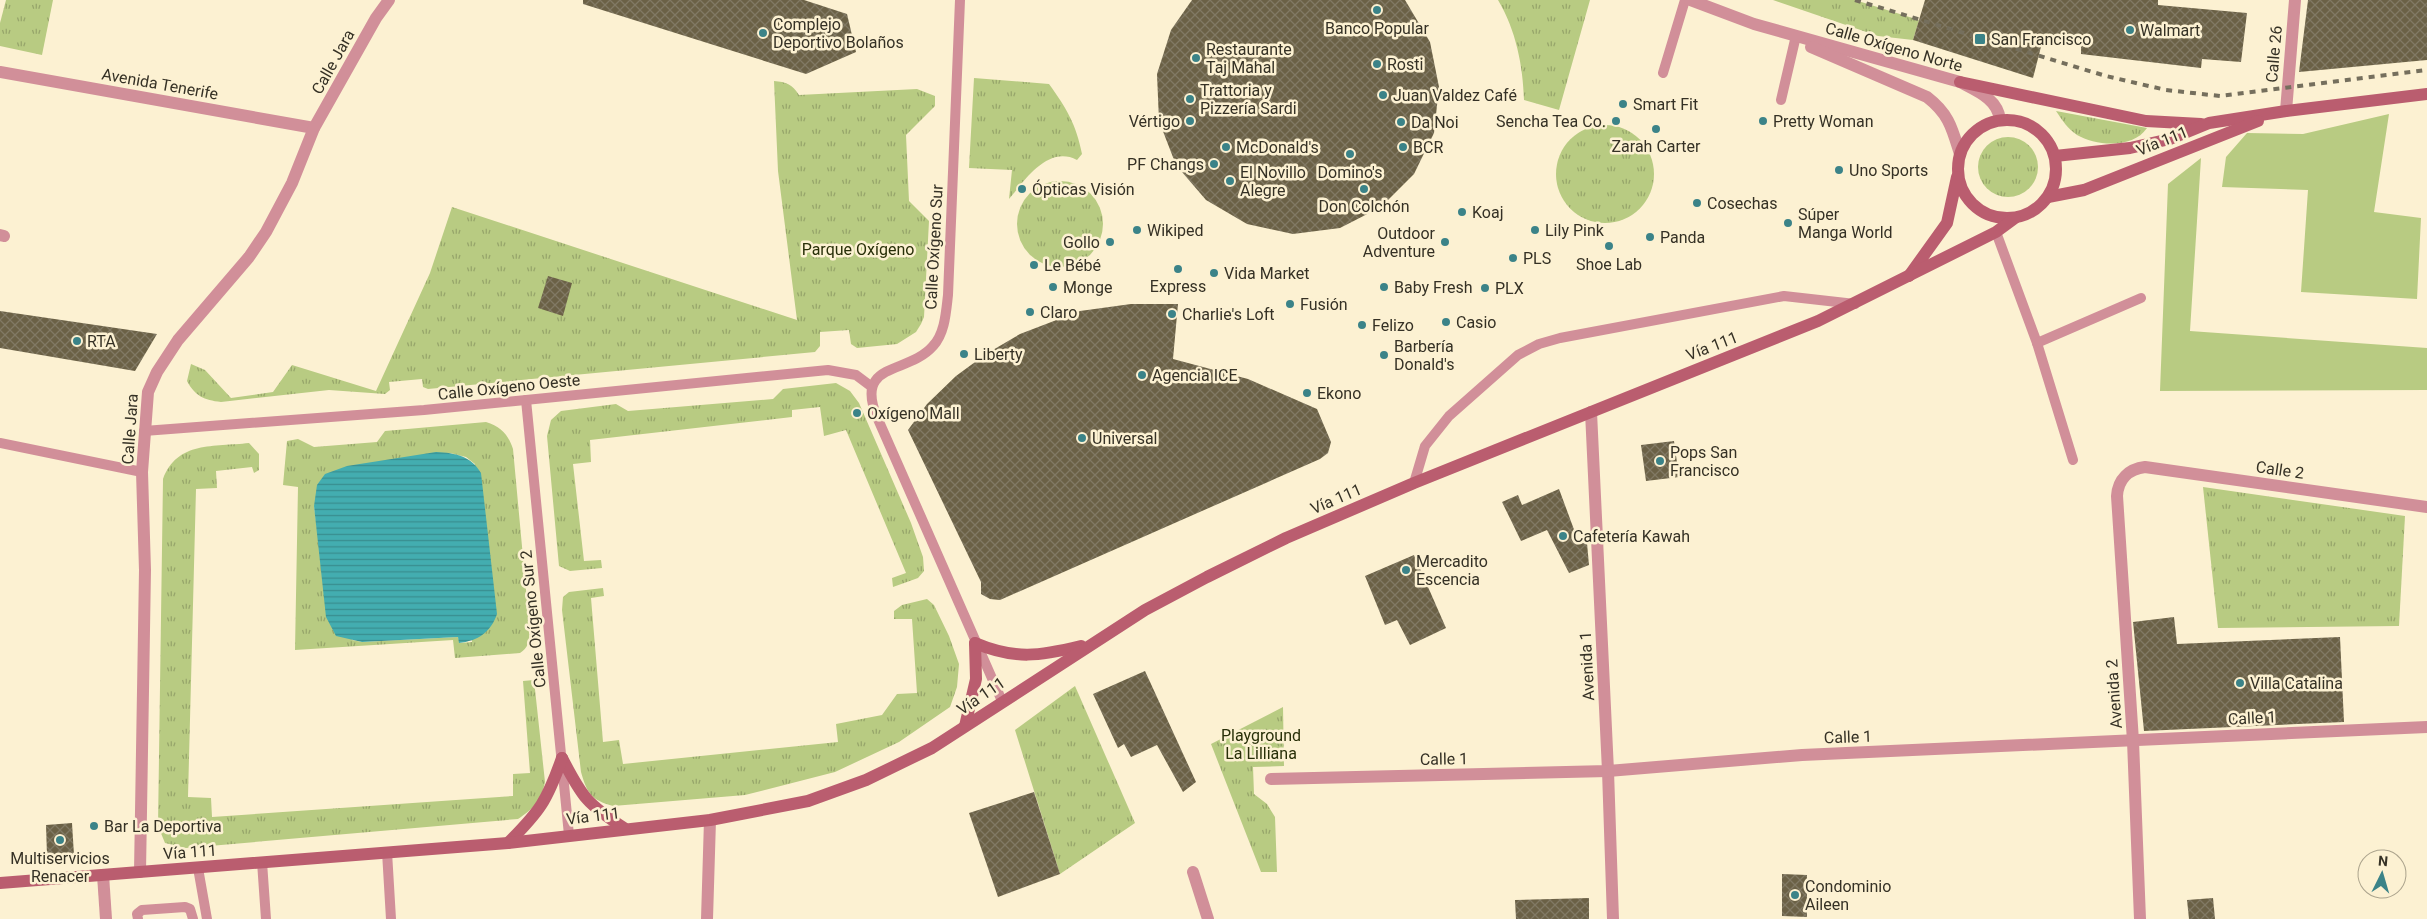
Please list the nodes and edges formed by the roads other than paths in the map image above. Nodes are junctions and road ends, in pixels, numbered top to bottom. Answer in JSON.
{"nodes":[{"id":1,"x":389,"y":0,"type":"edge"},
{"id":2,"x":960,"y":0,"type":"edge"},
{"id":3,"x":1684,"y":0,"type":"edge"},
{"id":4,"x":1690,"y":0,"type":"edge"},
{"id":5,"x":2295,"y":0,"type":"edge"},
{"id":6,"x":1763,"y":26,"type":"junction"},
{"id":7,"x":1796,"y":40,"type":"junction"},
{"id":8,"x":0,"y":72,"type":"edge"},
{"id":9,"x":1663,"y":73,"type":"dead end"},
{"id":10,"x":1960,"y":82,"type":"junction"},
{"id":11,"x":2427,"y":94,"type":"edge"},
{"id":12,"x":1781,"y":100,"type":"dead end"},
{"id":13,"x":2286,"y":111,"type":"junction"},
{"id":14,"x":2000,"y":120,"type":"junction"},
{"id":15,"x":2209,"y":124,"type":"junction"},
{"id":16,"x":314,"y":128,"type":"junction"},
{"id":17,"x":1960,"y":154,"type":"junction"},
{"id":18,"x":2055,"y":156,"type":"junction"},
{"id":19,"x":1957,"y":173,"type":"junction"},
{"id":20,"x":2048,"y":197,"type":"junction"},
{"id":21,"x":2015,"y":218,"type":"junction"},
{"id":22,"x":1996,"y":232,"type":"junction"},
{"id":23,"x":1907,"y":278,"type":"junction"},
{"id":24,"x":2141,"y":298,"type":"dead end"},
{"id":25,"x":1856,"y":304,"type":"junction"},
{"id":26,"x":2037,"y":342,"type":"junction"},
{"id":27,"x":872,"y":387,"type":"junction"},
{"id":28,"x":526,"y":400,"type":"junction"},
{"id":29,"x":1591,"y":412,"type":"junction"},
{"id":30,"x":144,"y":431,"type":"junction"},
{"id":31,"x":0,"y":444,"type":"edge"},
{"id":32,"x":2073,"y":460,"type":"dead end"},
{"id":33,"x":142,"y":472,"type":"junction"},
{"id":34,"x":2130,"y":472,"type":"joint"},
{"id":35,"x":1414,"y":483,"type":"junction"},
{"id":36,"x":2427,"y":507,"type":"edge"},
{"id":37,"x":975,"y":643,"type":"junction"},
{"id":38,"x":1090,"y":644,"type":"junction"},
{"id":39,"x":1002,"y":701,"type":"junction"},
{"id":40,"x":965,"y":726,"type":"junction"},
{"id":41,"x":2427,"y":728,"type":"edge"},
{"id":42,"x":2133,"y":741,"type":"junction"},
{"id":43,"x":562,"y":758,"type":"junction"},
{"id":44,"x":1608,"y":771,"type":"junction"},
{"id":45,"x":1271,"y":779,"type":"dead end"},
{"id":46,"x":710,"y":820,"type":"junction"},
{"id":47,"x":624,"y":828,"type":"junction"},
{"id":48,"x":569,"y":835,"type":"junction"},
{"id":49,"x":508,"y":843,"type":"junction"},
{"id":50,"x":387,"y":852,"type":"junction"},
{"id":51,"x":262,"y":862,"type":"junction"},
{"id":52,"x":198,"y":868,"type":"junction"},
{"id":53,"x":140,"y":872,"type":"junction"},
{"id":54,"x":1193,"y":872,"type":"dead end"},
{"id":55,"x":103,"y":875,"type":"junction"},
{"id":56,"x":0,"y":883,"type":"edge"},
{"id":57,"x":263,"y":916,"type":"edge"},
{"id":58,"x":106,"y":919,"type":"edge"},
{"id":59,"x":138,"y":919,"type":"edge"},
{"id":60,"x":193,"y":919,"type":"edge"},
{"id":61,"x":207,"y":919,"type":"edge"},
{"id":62,"x":391,"y":919,"type":"edge"},
{"id":63,"x":706,"y":919,"type":"edge"},
{"id":64,"x":1208,"y":919,"type":"edge"},
{"id":65,"x":1613,"y":919,"type":"edge"},
{"id":66,"x":2140,"y":919,"type":"edge"}],
"edges":[{"from":1,"to":16,"type":"street","name":"Calle Jara"},
{"from":2,"to":27,"type":"lane","name":"Calle Oxígeno Sur"},
{"from":3,"to":9,"type":"lane"},
{"from":4,"to":6,"type":"street","name":"Calle Oxígeno Norte"},
{"from":5,"to":13,"type":"street","name":"Calle 26"},
{"from":6,"to":7,"type":"street","name":"Calle Oxígeno Norte"},
{"from":6,"to":10,"type":"street","name":"Calle Oxígeno Norte"},
{"from":7,"to":12,"type":"lane"},
{"from":7,"to":17,"type":"street","name":"Calle Oxígeno Norte"},
{"from":8,"to":16,"type":"street","name":"Avenida Tenerife"},
{"from":10,"to":14,"type":"street","name":"Calle Oxígeno Norte"},
{"from":10,"to":15,"type":"main road"},
{"from":11,"to":13,"type":"main road","name":"Vía 111"},
{"from":13,"to":15,"type":"main road","name":"Vía 111"},
{"from":13,"to":20,"type":"main road","name":"Vía 111"},
{"from":14,"to":17,"type":"main road"},
{"from":14,"to":18,"type":"main road"},
{"from":15,"to":18,"type":"main road","name":"Vía 111"},
{"from":16,"to":30,"type":"street","name":"Calle Jara"},
{"from":17,"to":19,"type":"main road"},
{"from":18,"to":20,"type":"main road"},
{"from":19,"to":21,"type":"main road"},
{"from":19,"to":23,"type":"main road","name":"Vía 111"},
{"from":20,"to":21,"type":"main road"},
{"from":21,"to":22,"type":"main road","name":"Vía 111"},
{"from":22,"to":23,"type":"main road","name":"Vía 111"},
{"from":22,"to":26,"type":"lane"},
{"from":23,"to":25,"type":"main road","name":"Vía 111"},
{"from":24,"to":26,"type":"lane"},
{"from":25,"to":29,"type":"main road","name":"Vía 111"},
{"from":25,"to":35,"type":"lane"},
{"from":26,"to":32,"type":"lane"},
{"from":27,"to":28,"type":"lane","name":"Calle Oxígeno Oeste"},
{"from":27,"to":37,"type":"lane"},
{"from":28,"to":30,"type":"lane","name":"Calle Oxígeno Oeste"},
{"from":28,"to":43,"type":"lane","name":"Calle Oxígeno Sur 2"},
{"from":29,"to":35,"type":"main road","name":"Vía 111"},
{"from":29,"to":44,"type":"street","name":"Avenida 1"},
{"from":30,"to":33,"type":"street","name":"Calle Jara"},
{"from":31,"to":33,"type":"lane"},
{"from":33,"to":53,"type":"street","name":"Calle Jara"},
{"from":34,"to":36,"type":"street","name":"Calle 2"},
{"from":34,"to":42,"type":"street","name":"Avenida 2"},
{"from":35,"to":38,"type":"main road","name":"Vía 111"},
{"from":37,"to":38,"type":"main road"},
{"from":37,"to":39,"type":"lane"},
{"from":37,"to":40,"type":"main road"},
{"from":38,"to":39,"type":"main road","name":"Vía 111"},
{"from":39,"to":40,"type":"main road","name":"Vía 111"},
{"from":40,"to":46,"type":"main road","name":"Vía 111"},
{"from":41,"to":42,"type":"street","name":"Calle 1"},
{"from":42,"to":44,"type":"street","name":"Calle 1"},
{"from":42,"to":66,"type":"street","name":"Avenida 2"},
{"from":43,"to":47,"type":"main road"},
{"from":43,"to":48,"type":"lane","name":"Calle Oxígeno Sur 2"},
{"from":43,"to":49,"type":"main road"},
{"from":44,"to":45,"type":"street","name":"Calle 1"},
{"from":44,"to":65,"type":"street","name":"Avenida 1"},
{"from":46,"to":47,"type":"main road","name":"Vía 111"},
{"from":46,"to":63,"type":"street"},
{"from":47,"to":48,"type":"main road","name":"Vía 111"},
{"from":48,"to":49,"type":"main road","name":"Vía 111"},
{"from":49,"to":50,"type":"main road","name":"Vía 111"},
{"from":50,"to":51,"type":"main road","name":"Vía 111"},
{"from":50,"to":62,"type":"lane"},
{"from":51,"to":52,"type":"main road","name":"Vía 111"},
{"from":51,"to":57,"type":"lane"},
{"from":52,"to":53,"type":"main road","name":"Vía 111"},
{"from":52,"to":61,"type":"lane"},
{"from":53,"to":55,"type":"main road","name":"Vía 111"},
{"from":54,"to":64,"type":"street"},
{"from":55,"to":56,"type":"main road","name":"Vía 111"},
{"from":55,"to":58,"type":"street"},
{"from":59,"to":60,"type":"lane"}]}
